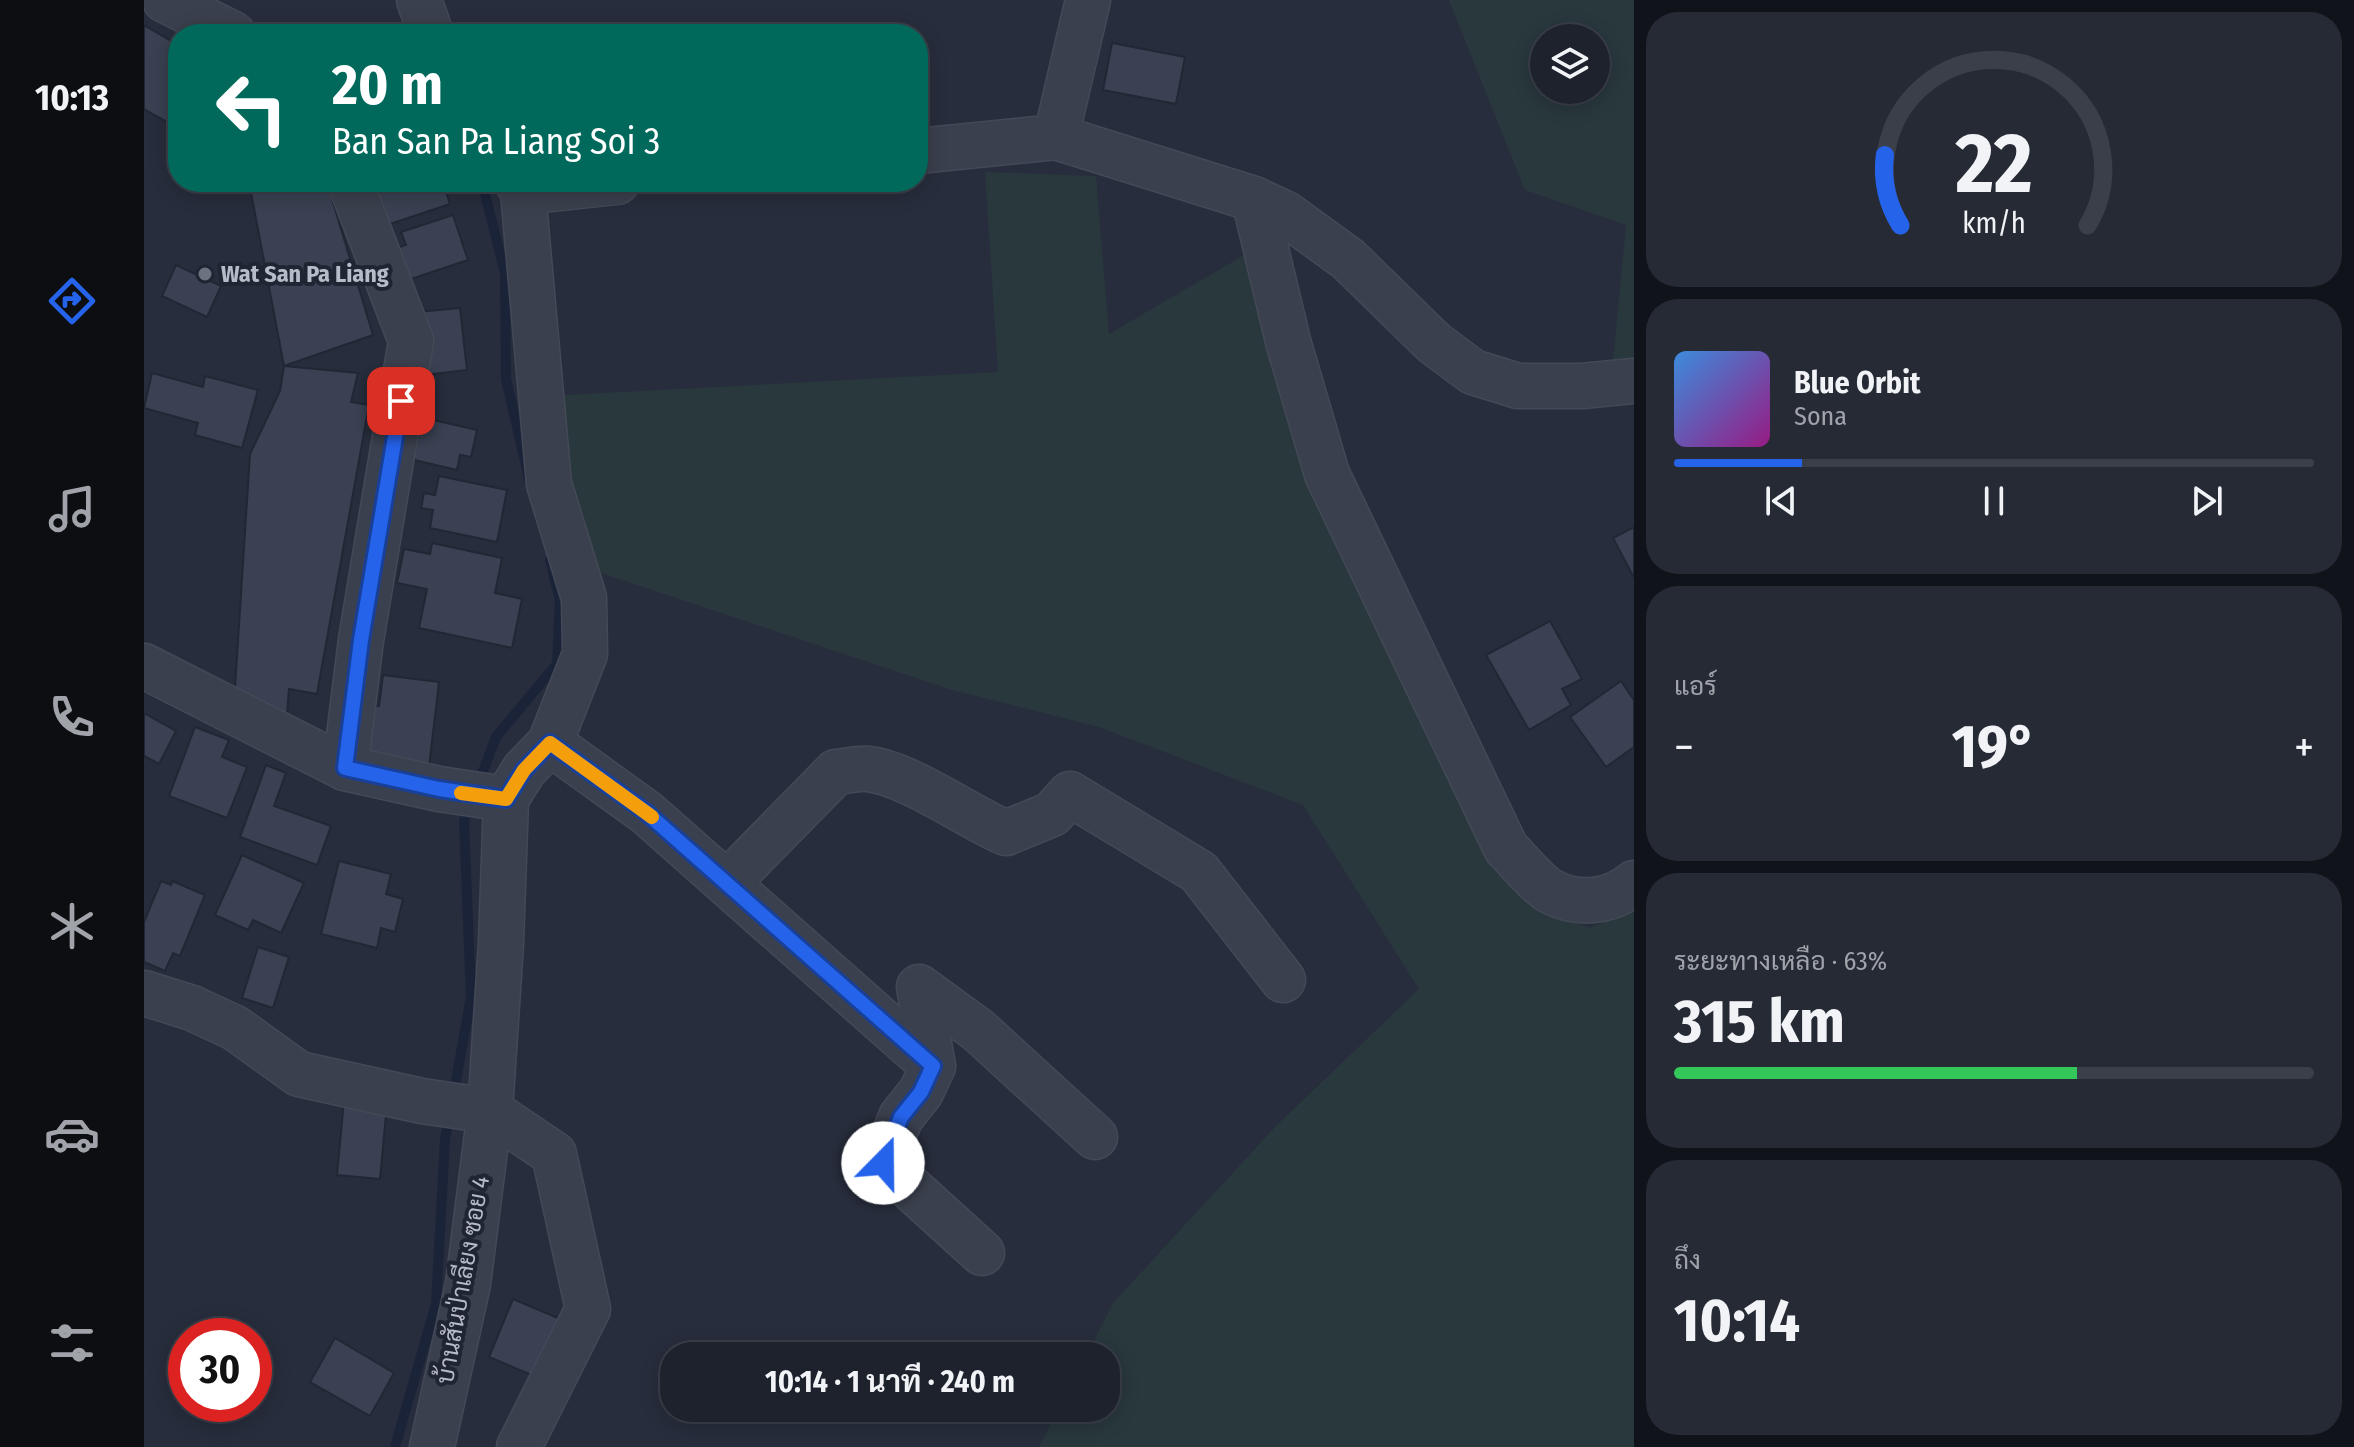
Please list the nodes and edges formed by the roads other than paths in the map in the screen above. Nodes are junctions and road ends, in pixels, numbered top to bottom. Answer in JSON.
{"nodes":[{"id":1,"x":165,"y":0,"type":"edge"},
{"id":2,"x":419,"y":0,"type":"edge"},
{"id":3,"x":1088,"y":0,"type":"edge"},
{"id":4,"x":213,"y":24,"type":"edge"},
{"id":5,"x":427,"y":24,"type":"edge"},
{"id":6,"x":1056,"y":137,"type":"junction"},
{"id":7,"x":928,"y":150,"type":"edge"},
{"id":8,"x":354,"y":192,"type":"edge"},
{"id":9,"x":520,"y":192,"type":"edge"},
{"id":10,"x":1254,"y":199,"type":"junction"},
{"id":11,"x":1634,"y":381,"type":"edge"},
{"id":12,"x":144,"y":666,"type":"edge"},
{"id":13,"x":550,"y":743,"type":"junction"},
{"id":14,"x":345,"y":768,"type":"junction"},
{"id":15,"x":474,"y":794,"type":"junction"},
{"id":16,"x":728,"y":882,"type":"junction"},
{"id":17,"x":1634,"y":883,"type":"edge"},
{"id":18,"x":1283,"y":980,"type":"dead end"},
{"id":19,"x":144,"y":993,"type":"edge"},
{"id":20,"x":933,"y":1066,"type":"junction"},
{"id":21,"x":480,"y":1110,"type":"junction"},
{"id":22,"x":1095,"y":1137,"type":"dead end"},
{"id":23,"x":982,"y":1253,"type":"dead end"},
{"id":24,"x":432,"y":1447,"type":"edge"},
{"id":25,"x":519,"y":1447,"type":"edge"}],
"edges":[{"from":1,"to":4,"type":"street"},
{"from":2,"to":5,"type":"street"},
{"from":3,"to":6,"type":"street"},
{"from":6,"to":7,"type":"street"},
{"from":6,"to":10,"type":"street"},
{"from":8,"to":14,"type":"street"},
{"from":9,"to":13,"type":"street"},
{"from":10,"to":11,"type":"street"},
{"from":10,"to":17,"type":"street"},
{"from":12,"to":14,"type":"street"},
{"from":13,"to":15,"type":"street"},
{"from":13,"to":16,"type":"street"},
{"from":14,"to":15,"type":"street"},
{"from":15,"to":21,"type":"street","name":"บ้านสันป่าเลียง ซอย 4"},
{"from":16,"to":18,"type":"street"},
{"from":16,"to":20,"type":"street"},
{"from":19,"to":21,"type":"street"},
{"from":20,"to":22,"type":"street"},
{"from":20,"to":23,"type":"street"},
{"from":21,"to":24,"type":"street","name":"บ้านสันป่าเลียง ซอย 4"},
{"from":21,"to":25,"type":"street"}]}
